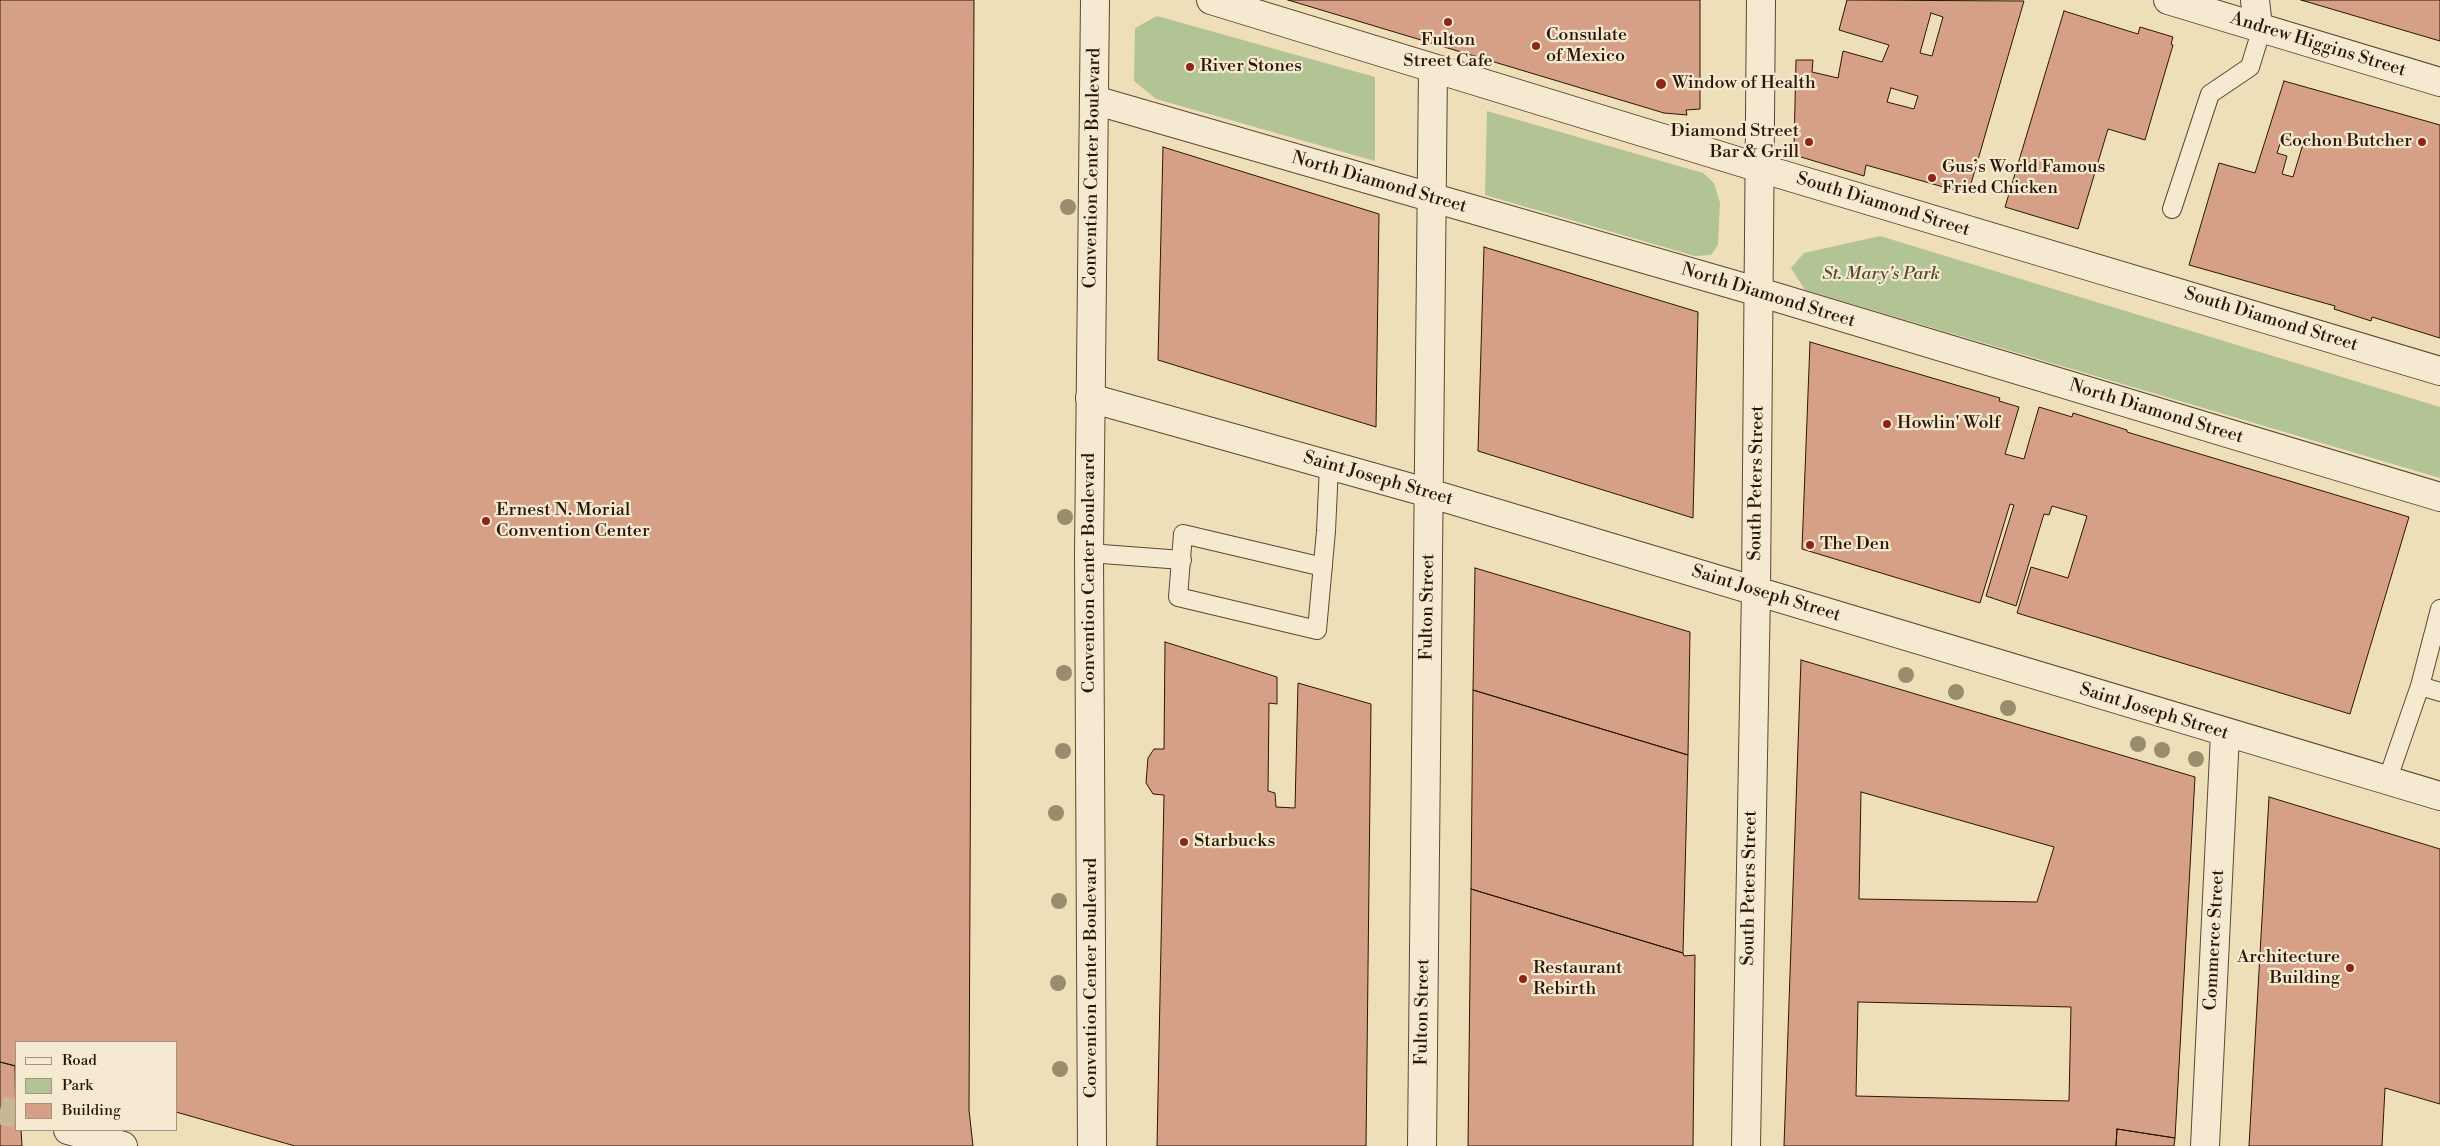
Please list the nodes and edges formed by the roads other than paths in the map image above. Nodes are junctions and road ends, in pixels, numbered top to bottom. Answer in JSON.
{"nodes":[{"id":1,"x":1095,"y":0,"type":"edge"},
{"id":2,"x":1211,"y":0,"type":"edge"},
{"id":3,"x":1761,"y":0,"type":"edge"},
{"id":4,"x":2168,"y":0,"type":"edge"},
{"id":5,"x":2255,"y":0,"type":"edge"},
{"id":6,"x":2260,"y":28,"type":"junction"},
{"id":7,"x":1433,"y":69,"type":"junction"},
{"id":8,"x":2440,"y":82,"type":"edge"},
{"id":9,"x":1094,"y":100,"type":"junction"},
{"id":10,"x":1760,"y":168,"type":"junction"},
{"id":11,"x":1432,"y":198,"type":"junction"},
{"id":12,"x":2172,"y":208,"type":"dead end"},
{"id":13,"x":1759,"y":292,"type":"junction"},
{"id":14,"x":2440,"y":371,"type":"edge"},
{"id":15,"x":1090,"y":398,"type":"junction"},
{"id":16,"x":1329,"y":466,"type":"junction"},
{"id":17,"x":1429,"y":493,"type":"junction"},
{"id":18,"x":2440,"y":497,"type":"edge"},
{"id":19,"x":1089,"y":553,"type":"junction"},
{"id":20,"x":1182,"y":560,"type":"junction"},
{"id":21,"x":1323,"y":567,"type":"junction"},
{"id":22,"x":1756,"y":590,"type":"junction"},
{"id":23,"x":2440,"y":609,"type":"edge"},
{"id":24,"x":2420,"y":686,"type":"junction"},
{"id":25,"x":2440,"y":692,"type":"edge"},
{"id":26,"x":2225,"y":734,"type":"junction"},
{"id":27,"x":2388,"y":781,"type":"junction"},
{"id":28,"x":2440,"y":796,"type":"edge"},
{"id":29,"x":71,"y":1131,"type":"edge"},
{"id":30,"x":123,"y":1146,"type":"edge"},
{"id":31,"x":1092,"y":1146,"type":"edge"},
{"id":32,"x":1422,"y":1146,"type":"edge"},
{"id":33,"x":1746,"y":1146,"type":"edge"},
{"id":34,"x":2205,"y":1146,"type":"edge"}],
"edges":[{"from":1,"to":9,"type":"street","name":"Convention Center Boulevard"},
{"from":2,"to":7,"type":"street","name":"South Diamond Street"},
{"from":3,"to":10,"type":"street","name":"South Peters Street"},
{"from":4,"to":6,"type":"street","name":"Andrew Higgins Street"},
{"from":5,"to":6,"type":"street"},
{"from":6,"to":8,"type":"street","name":"Andrew Higgins Street"},
{"from":6,"to":12,"type":"lane"},
{"from":7,"to":10,"type":"street","name":"South Diamond Street"},
{"from":7,"to":11,"type":"street","name":"Fulton Street"},
{"from":9,"to":11,"type":"street","name":"North Diamond Street"},
{"from":9,"to":15,"type":"street","name":"Convention Center Boulevard"},
{"from":10,"to":13,"type":"street","name":"South Peters Street"},
{"from":10,"to":14,"type":"street","name":"South Diamond Street"},
{"from":11,"to":13,"type":"street","name":"North Diamond Street"},
{"from":11,"to":17,"type":"street","name":"Fulton Street"},
{"from":13,"to":18,"type":"street","name":"North Diamond Street"},
{"from":13,"to":22,"type":"street","name":"South Peters Street"},
{"from":15,"to":16,"type":"street","name":"Saint Joseph Street"},
{"from":15,"to":19,"type":"street","name":"Convention Center Boulevard"},
{"from":16,"to":17,"type":"street","name":"Saint Joseph Street"},
{"from":16,"to":21,"type":"lane"},
{"from":17,"to":22,"type":"street","name":"Saint Joseph Street"},
{"from":17,"to":32,"type":"street","name":"Fulton Street"},
{"from":19,"to":20,"type":"lane"},
{"from":19,"to":31,"type":"street","name":"Convention Center Boulevard"},
{"from":20,"to":21,"type":"lane"},
{"from":20,"to":21,"type":"lane"},
{"from":22,"to":26,"type":"street","name":"Saint Joseph Street"},
{"from":22,"to":33,"type":"street","name":"South Peters Street"},
{"from":23,"to":24,"type":"lane"},
{"from":24,"to":25,"type":"lane"},
{"from":24,"to":27,"type":"lane"},
{"from":26,"to":27,"type":"street","name":"Saint Joseph Street"},
{"from":26,"to":34,"type":"street","name":"Commerce Street"},
{"from":27,"to":28,"type":"street","name":"Saint Joseph Street"},
{"from":29,"to":30,"type":"street"}]}
